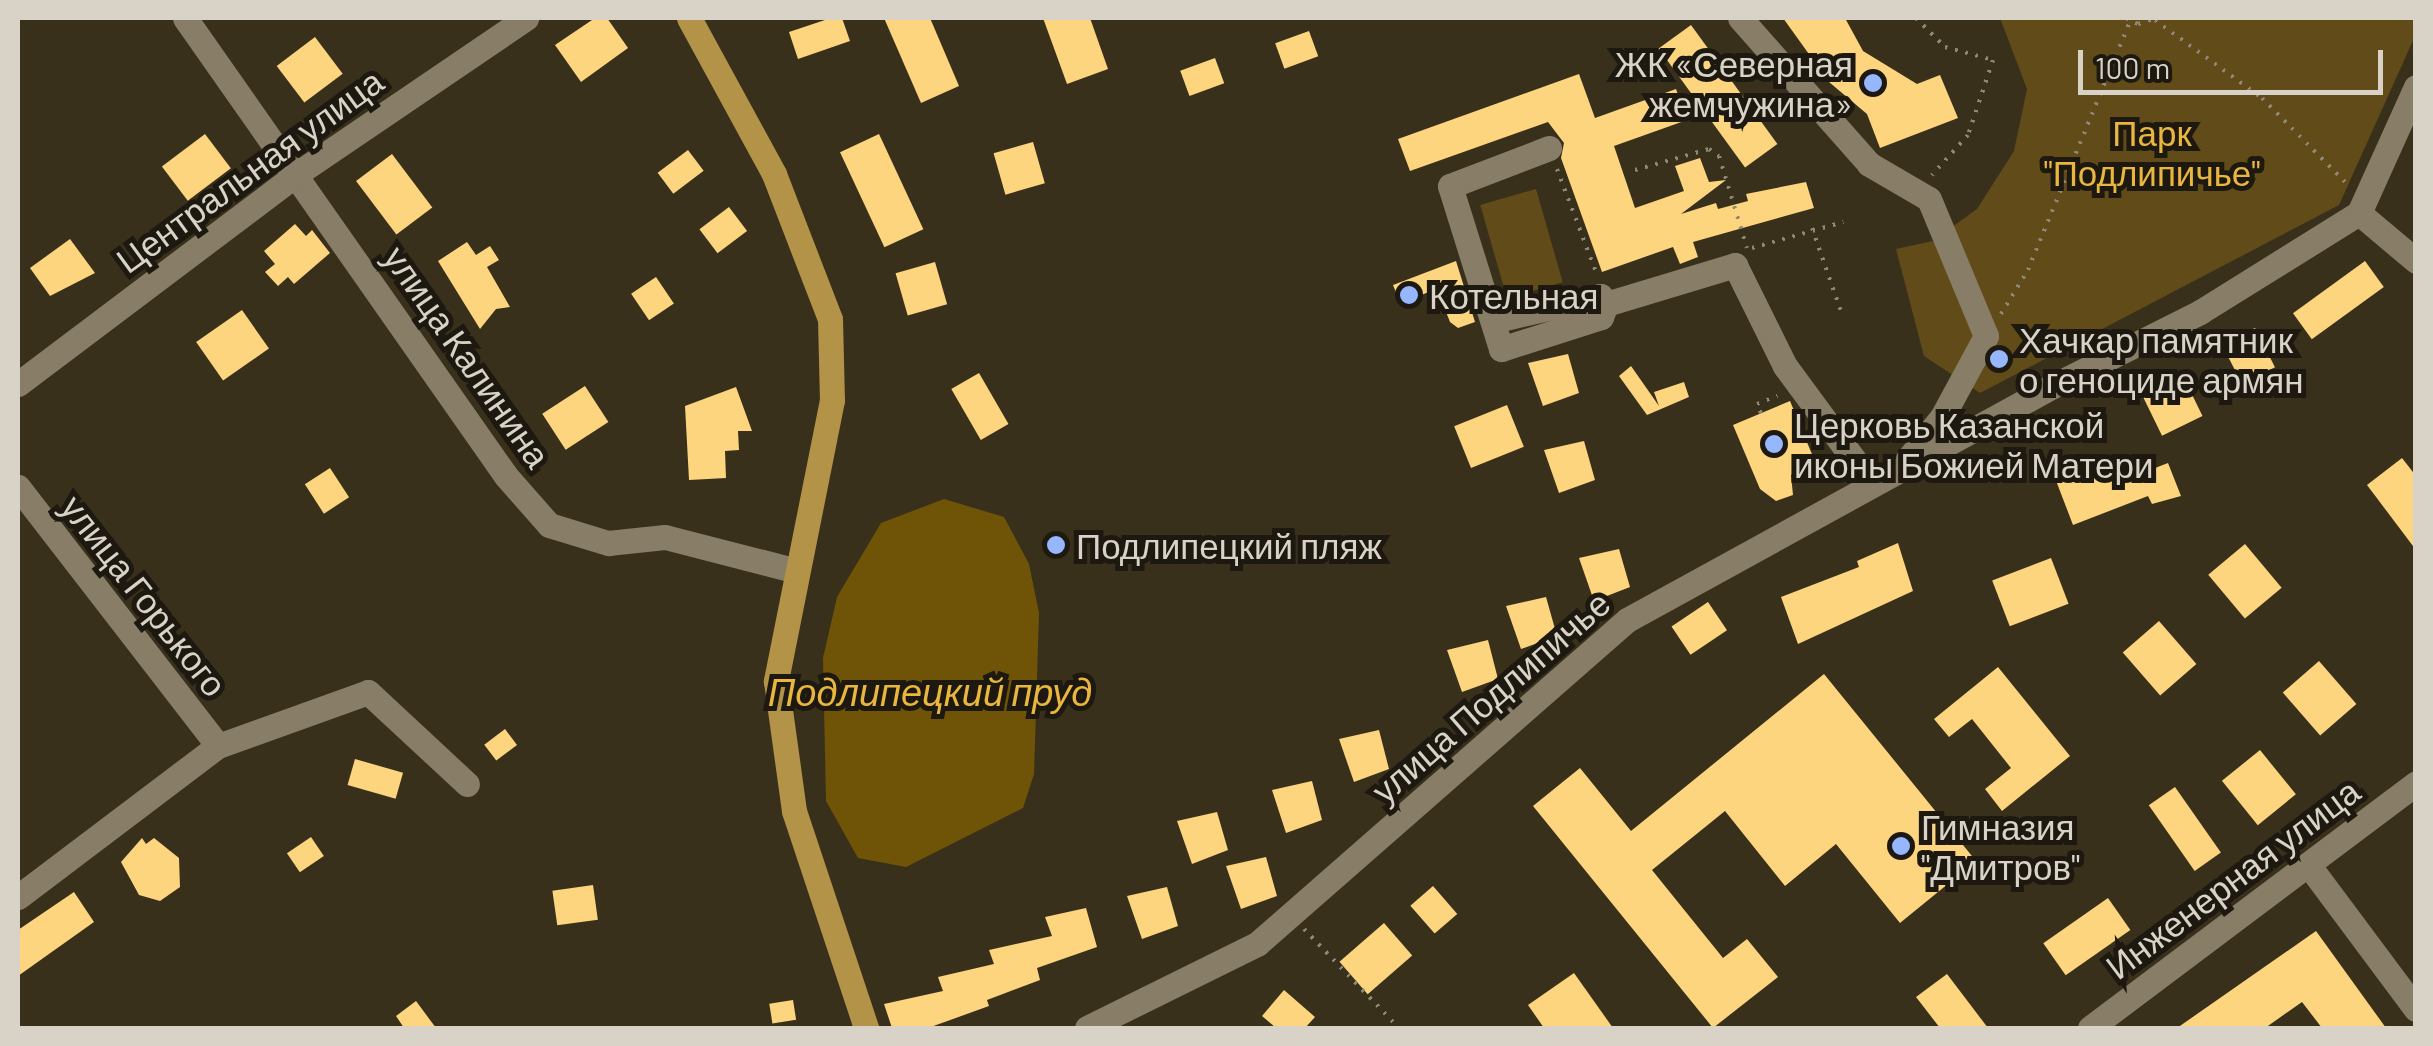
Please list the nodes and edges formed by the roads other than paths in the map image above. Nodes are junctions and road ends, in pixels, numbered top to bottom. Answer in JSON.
{"nodes":[{"id":1,"x":186,"y":18,"type":"edge"},
{"id":2,"x":526,"y":18,"type":"edge"},
{"id":3,"x":689,"y":18,"type":"edge"},
{"id":4,"x":1740,"y":18,"type":"edge"},
{"id":5,"x":2416,"y":87,"type":"edge"},
{"id":6,"x":1550,"y":148,"type":"road end"},
{"id":7,"x":298,"y":173,"type":"junction"},
{"id":8,"x":2362,"y":206,"type":"junction"},
{"id":9,"x":2416,"y":261,"type":"edge"},
{"id":10,"x":18,"y":384,"type":"edge"},
{"id":11,"x":1902,"y":468,"type":"junction"},
{"id":12,"x":1872,"y":484,"type":"junction"},
{"id":13,"x":18,"y":486,"type":"edge"},
{"id":14,"x":798,"y":571,"type":"junction"},
{"id":15,"x":218,"y":746,"type":"junction"},
{"id":16,"x":2416,"y":783,"type":"edge"},
{"id":17,"x":468,"y":784,"type":"dead end"},
{"id":18,"x":2310,"y":867,"type":"junction"},
{"id":19,"x":18,"y":897,"type":"edge"},
{"id":20,"x":2416,"y":1009,"type":"edge"},
{"id":21,"x":866,"y":1028,"type":"edge"},
{"id":22,"x":1087,"y":1028,"type":"edge"},
{"id":23,"x":2090,"y":1028,"type":"edge"}],
"edges":[{"from":1,"to":7,"type":"street","name":"улица Калинина"},
{"from":2,"to":7,"type":"street","name":"Центральная улица"},
{"from":3,"to":14,"type":"main road"},
{"from":4,"to":11,"type":"street"},
{"from":5,"to":8,"type":"street"},
{"from":6,"to":12,"type":"street"},
{"from":7,"to":10,"type":"street","name":"Центральная улица"},
{"from":7,"to":14,"type":"street","name":"улица Калинина"},
{"from":8,"to":9,"type":"street"},
{"from":8,"to":11,"type":"street","name":"улица Подлипичье"},
{"from":11,"to":12,"type":"street","name":"улица Подлипичье"},
{"from":12,"to":22,"type":"street","name":"улица Подлипичье"},
{"from":13,"to":15,"type":"street","name":"улица Горького"},
{"from":14,"to":21,"type":"main road"},
{"from":15,"to":17,"type":"street"},
{"from":15,"to":19,"type":"street"},
{"from":16,"to":18,"type":"street","name":"Инженерная улица"},
{"from":18,"to":20,"type":"street"},
{"from":18,"to":23,"type":"street","name":"Инженерная улица"}]}
